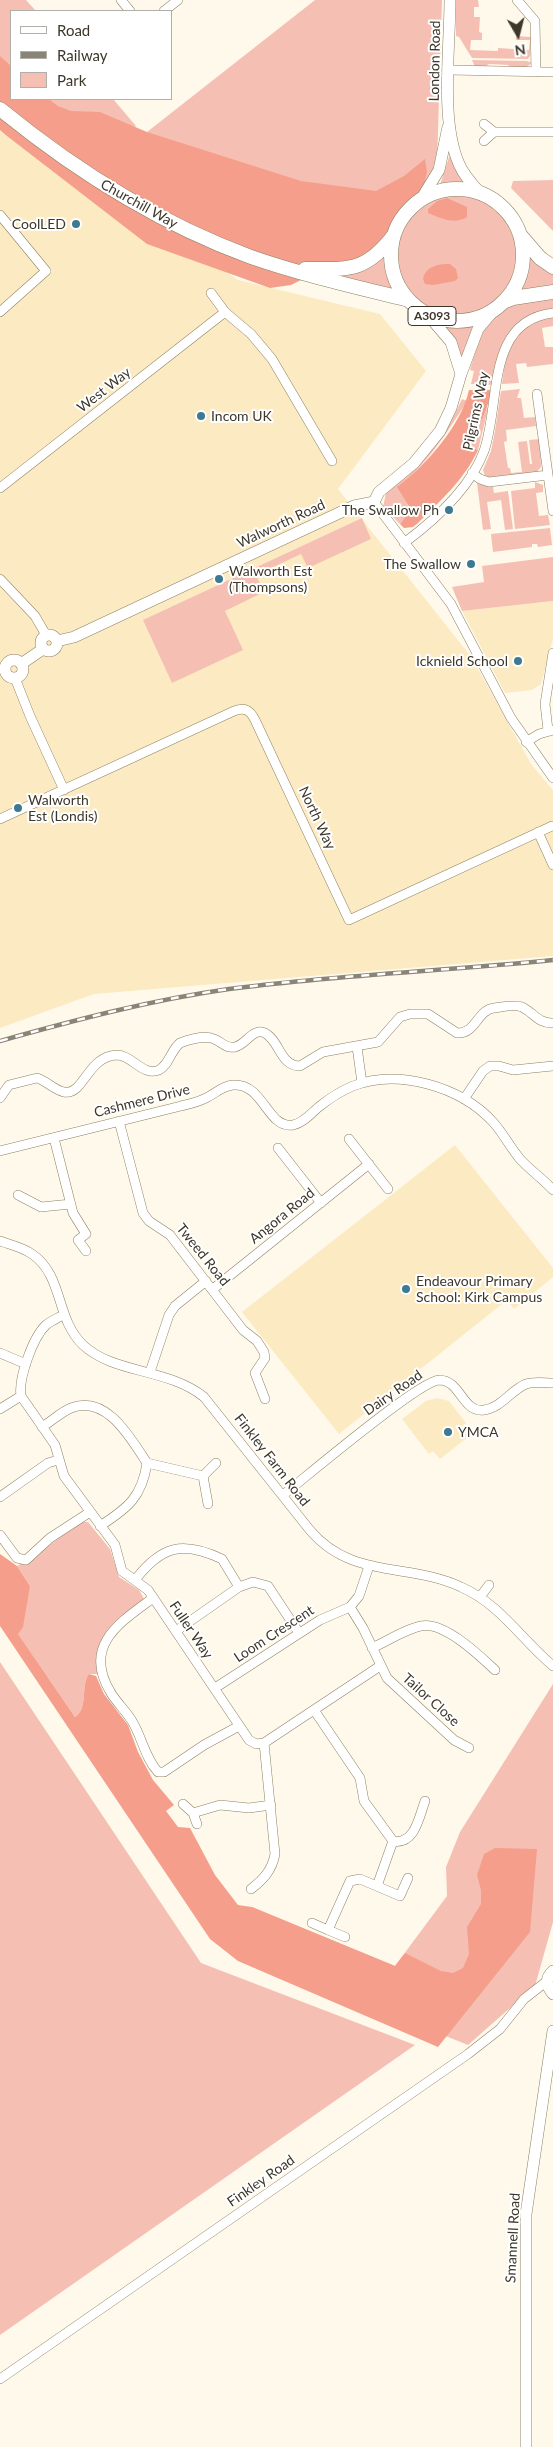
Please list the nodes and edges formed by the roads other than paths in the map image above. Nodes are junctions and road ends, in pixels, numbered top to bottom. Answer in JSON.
{"nodes":[{"id":1,"x":121,"y":0,"type":"edge"},
{"id":2,"x":178,"y":0,"type":"edge"},
{"id":3,"x":450,"y":0,"type":"edge"},
{"id":4,"x":517,"y":0,"type":"edge"},
{"id":5,"x":129,"y":10,"type":"edge"},
{"id":6,"x":165,"y":10,"type":"edge"},
{"id":7,"x":449,"y":70,"type":"junction"},
{"id":8,"x":536,"y":72,"type":"junction"},
{"id":9,"x":553,"y":72,"type":"edge"},
{"id":10,"x":0,"y":109,"type":"edge"},
{"id":11,"x":449,"y":123,"type":"junction"},
{"id":12,"x":484,"y":124,"type":"dead end"},
{"id":13,"x":494,"y":132,"type":"junction"},
{"id":14,"x":553,"y":132,"type":"edge"},
{"id":15,"x":484,"y":142,"type":"dead end"},
{"id":16,"x":482,"y":195,"type":"junction"},
{"id":17,"x":420,"y":201,"type":"junction"},
{"id":18,"x":0,"y":215,"type":"edge"},
{"id":19,"x":394,"y":234,"type":"junction"},
{"id":20,"x":519,"y":234,"type":"junction"},
{"id":21,"x":553,"y":267,"type":"edge"},
{"id":22,"x":294,"y":269,"type":"junction"},
{"id":23,"x":553,"y":292,"type":"edge"},
{"id":24,"x":211,"y":293,"type":"dead end"},
{"id":25,"x":409,"y":300,"type":"junction"},
{"id":26,"x":499,"y":306,"type":"junction"},
{"id":27,"x":0,"y":312,"type":"edge"},
{"id":28,"x":225,"y":312,"type":"junction"},
{"id":29,"x":553,"y":312,"type":"edge"},
{"id":30,"x":428,"y":315,"type":"junction"},
{"id":31,"x":460,"y":374,"type":"junction"},
{"id":32,"x":537,"y":394,"type":"dead end"},
{"id":33,"x":332,"y":461,"type":"dead end"},
{"id":34,"x":472,"y":473,"type":"junction"},
{"id":35,"x":548,"y":475,"type":"junction"},
{"id":36,"x":0,"y":488,"type":"edge"},
{"id":37,"x":374,"y":502,"type":"junction"},
{"id":38,"x":552,"y":512,"type":"edge"},
{"id":39,"x":404,"y":542,"type":"junction"},
{"id":40,"x":0,"y":579,"type":"edge"},
{"id":41,"x":46,"y":635,"type":"junction"},
{"id":42,"x":57,"y":641,"type":"junction"},
{"id":43,"x":43,"y":649,"type":"junction"},
{"id":44,"x":553,"y":653,"type":"edge"},
{"id":45,"x":7,"y":675,"type":"edge"},
{"id":46,"x":551,"y":730,"type":"edge"},
{"id":47,"x":526,"y":742,"type":"junction"},
{"id":48,"x":553,"y":778,"type":"edge"},
{"id":49,"x":64,"y":790,"type":"junction"},
{"id":50,"x":0,"y":819,"type":"edge"},
{"id":51,"x":552,"y":826,"type":"edge"},
{"id":52,"x":538,"y":832,"type":"junction"},
{"id":53,"x":553,"y":865,"type":"edge"},
{"id":54,"x":553,"y":1022,"type":"edge"},
{"id":55,"x":357,"y":1047,"type":"junction"},
{"id":56,"x":553,"y":1066,"type":"edge"},
{"id":57,"x":362,"y":1083,"type":"junction"},
{"id":58,"x":0,"y":1098,"type":"edge"},
{"id":59,"x":464,"y":1099,"type":"junction"},
{"id":60,"x":119,"y":1121,"type":"junction"},
{"id":61,"x":54,"y":1138,"type":"junction"},
{"id":62,"x":350,"y":1139,"type":"dead end"},
{"id":63,"x":278,"y":1148,"type":"dead end"},
{"id":64,"x":0,"y":1151,"type":"edge"},
{"id":65,"x":369,"y":1164,"type":"junction"},
{"id":66,"x":388,"y":1189,"type":"dead end"},
{"id":67,"x":553,"y":1190,"type":"edge"},
{"id":68,"x":18,"y":1195,"type":"dead end"},
{"id":69,"x":320,"y":1203,"type":"junction"},
{"id":70,"x":71,"y":1204,"type":"junction"},
{"id":71,"x":0,"y":1241,"type":"edge"},
{"id":72,"x":86,"y":1250,"type":"dead end"},
{"id":73,"x":206,"y":1281,"type":"junction"},
{"id":74,"x":213,"y":1289,"type":"junction"},
{"id":75,"x":63,"y":1315,"type":"junction"},
{"id":76,"x":0,"y":1353,"type":"edge"},
{"id":77,"x":26,"y":1364,"type":"junction"},
{"id":78,"x":150,"y":1372,"type":"junction"},
{"id":79,"x":553,"y":1383,"type":"edge"},
{"id":80,"x":21,"y":1396,"type":"junction"},
{"id":81,"x":265,"y":1399,"type":"dead end"},
{"id":82,"x":0,"y":1409,"type":"edge"},
{"id":83,"x":42,"y":1427,"type":"junction"},
{"id":84,"x":58,"y":1460,"type":"junction"},
{"id":85,"x":146,"y":1463,"type":"junction"},
{"id":86,"x":216,"y":1463,"type":"dead end"},
{"id":87,"x":203,"y":1476,"type":"junction"},
{"id":88,"x":283,"y":1495,"type":"junction"},
{"id":89,"x":0,"y":1497,"type":"edge"},
{"id":90,"x":208,"y":1504,"type":"dead end"},
{"id":91,"x":90,"y":1512,"type":"junction"},
{"id":92,"x":100,"y":1526,"type":"junction"},
{"id":93,"x":0,"y":1534,"type":"edge"},
{"id":94,"x":369,"y":1566,"type":"junction"},
{"id":95,"x":135,"y":1580,"type":"junction"},
{"id":96,"x":489,"y":1584,"type":"dead end"},
{"id":97,"x":239,"y":1587,"type":"junction"},
{"id":98,"x":480,"y":1597,"type":"junction"},
{"id":99,"x":154,"y":1598,"type":"junction"},
{"id":100,"x":350,"y":1608,"type":"junction"},
{"id":101,"x":176,"y":1631,"type":"junction"},
{"id":102,"x":299,"y":1633,"type":"junction"},
{"id":103,"x":372,"y":1648,"type":"junction"},
{"id":104,"x":380,"y":1666,"type":"junction"},
{"id":105,"x":553,"y":1666,"type":"edge"},
{"id":106,"x":495,"y":1670,"type":"dead end"},
{"id":107,"x":215,"y":1688,"type":"junction"},
{"id":108,"x":314,"y":1710,"type":"junction"},
{"id":109,"x":239,"y":1726,"type":"junction"},
{"id":110,"x":264,"y":1743,"type":"junction"},
{"id":111,"x":469,"y":1748,"type":"dead end"},
{"id":112,"x":425,"y":1801,"type":"dead end"},
{"id":113,"x":183,"y":1804,"type":"dead end"},
{"id":114,"x":270,"y":1805,"type":"junction"},
{"id":115,"x":193,"y":1813,"type":"junction"},
{"id":116,"x":197,"y":1824,"type":"dead end"},
{"id":117,"x":393,"y":1841,"type":"junction"},
{"id":118,"x":408,"y":1878,"type":"dead end"},
{"id":119,"x":377,"y":1886,"type":"junction"},
{"id":120,"x":251,"y":1889,"type":"dead end"},
{"id":121,"x":312,"y":1923,"type":"dead end"},
{"id":122,"x":328,"y":1930,"type":"junction"},
{"id":123,"x":346,"y":1937,"type":"dead end"},
{"id":124,"x":551,"y":1984,"type":"edge"},
{"id":125,"x":553,"y":2031,"type":"edge"},
{"id":126,"x":0,"y":2379,"type":"edge"},
{"id":127,"x":526,"y":2447,"type":"edge"}],
"edges":[{"from":1,"to":5,"type":"street"},
{"from":2,"to":6,"type":"street"},
{"from":3,"to":7,"type":"street","name":"London Road"},
{"from":4,"to":8,"type":"street"},
{"from":7,"to":8,"type":"street"},
{"from":7,"to":11,"type":"street","name":"London Road"},
{"from":8,"to":9,"type":"street"},
{"from":10,"to":22,"type":"main road","name":"Churchill Way","number":"A3093"},
{"from":11,"to":16,"type":"street","name":"London Road"},
{"from":11,"to":17,"type":"street","name":"London Road"},
{"from":12,"to":13,"type":"street"},
{"from":13,"to":14,"type":"street"},
{"from":13,"to":15,"type":"street"},
{"from":16,"to":17,"type":"main road","number":"A3093"},
{"from":16,"to":20,"type":"main road","number":"A3093"},
{"from":17,"to":19,"type":"main road","number":"A3093"},
{"from":18,"to":27,"type":"street"},
{"from":19,"to":22,"type":"main road","name":"Churchill Way","number":"A3093"},
{"from":19,"to":25,"type":"main road","number":"A3093"},
{"from":20,"to":21,"type":"main road","number":"A3093"},
{"from":20,"to":26,"type":"main road","number":"A3093"},
{"from":22,"to":25,"type":"main road","name":"Churchill Way","number":"A3093"},
{"from":23,"to":26,"type":"main road","number":"A3093"},
{"from":24,"to":28,"type":"street"},
{"from":25,"to":30,"type":"main road","number":"A3093"},
{"from":26,"to":30,"type":"main road","number":"A3093"},
{"from":26,"to":31,"type":"street"},
{"from":28,"to":33,"type":"street"},
{"from":28,"to":36,"type":"street","name":"West Way"},
{"from":29,"to":34,"type":"street","name":"Pilgrims Way"},
{"from":30,"to":31,"type":"street"},
{"from":31,"to":37,"type":"street"},
{"from":32,"to":35,"type":"street"},
{"from":34,"to":35,"type":"street"},
{"from":34,"to":39,"type":"street","name":"Pilgrims Way"},
{"from":35,"to":38,"type":"street"},
{"from":37,"to":39,"type":"street"},
{"from":37,"to":42,"type":"street","name":"Walworth Road"},
{"from":39,"to":47,"type":"street"},
{"from":40,"to":41,"type":"street"},
{"from":41,"to":42,"type":"street"},
{"from":41,"to":43,"type":"street"},
{"from":42,"to":43,"type":"street","name":"Walworth Road"},
{"from":43,"to":45,"type":"street","name":"Walworth Road"},
{"from":44,"to":46,"type":"street"},
{"from":45,"to":49,"type":"street"},
{"from":46,"to":47,"type":"street"},
{"from":47,"to":48,"type":"street"},
{"from":49,"to":50,"type":"street","name":"North Way"},
{"from":49,"to":52,"type":"street","name":"North Way"},
{"from":51,"to":52,"type":"street","name":"North Way"},
{"from":52,"to":53,"type":"street"},
{"from":54,"to":55,"type":"street"},
{"from":55,"to":57,"type":"street"},
{"from":55,"to":58,"type":"street"},
{"from":56,"to":59,"type":"street"},
{"from":57,"to":59,"type":"street","name":"Cashmere Drive"},
{"from":57,"to":60,"type":"street","name":"Cashmere Drive"},
{"from":59,"to":67,"type":"street","name":"Cashmere Drive"},
{"from":60,"to":61,"type":"street","name":"Cashmere Drive"},
{"from":60,"to":73,"type":"street","name":"Tweed Road"},
{"from":61,"to":64,"type":"street","name":"Cashmere Drive"},
{"from":61,"to":70,"type":"street"},
{"from":62,"to":65,"type":"street"},
{"from":63,"to":69,"type":"street"},
{"from":65,"to":66,"type":"street"},
{"from":65,"to":69,"type":"street","name":"Angora Road"},
{"from":68,"to":70,"type":"street"},
{"from":69,"to":74,"type":"street","name":"Angora Road"},
{"from":70,"to":72,"type":"street"},
{"from":71,"to":75,"type":"street","name":"Finkley Farm Road"},
{"from":73,"to":74,"type":"street","name":"Tweed Road"},
{"from":73,"to":78,"type":"street"},
{"from":74,"to":81,"type":"street","name":"Tweed Road"},
{"from":75,"to":77,"type":"street"},
{"from":75,"to":78,"type":"street","name":"Finkley Farm Road"},
{"from":76,"to":77,"type":"street"},
{"from":77,"to":80,"type":"street"},
{"from":78,"to":88,"type":"street","name":"Finkley Farm Road"},
{"from":79,"to":88,"type":"street","name":"Dairy Road"},
{"from":80,"to":82,"type":"street"},
{"from":80,"to":83,"type":"street","name":"Fuller Way"},
{"from":83,"to":84,"type":"street","name":"Fuller Way"},
{"from":83,"to":85,"type":"street"},
{"from":84,"to":89,"type":"street"},
{"from":84,"to":91,"type":"street","name":"Fuller Way"},
{"from":85,"to":87,"type":"street"},
{"from":85,"to":92,"type":"street"},
{"from":86,"to":87,"type":"street"},
{"from":87,"to":90,"type":"street"},
{"from":88,"to":94,"type":"street","name":"Finkley Farm Road"},
{"from":91,"to":92,"type":"street","name":"Fuller Way"},
{"from":91,"to":93,"type":"street"},
{"from":92,"to":95,"type":"street","name":"Fuller Way"},
{"from":94,"to":98,"type":"street","name":"Finkley Farm Road"},
{"from":94,"to":100,"type":"street"},
{"from":95,"to":97,"type":"street"},
{"from":95,"to":99,"type":"street","name":"Fuller Way"},
{"from":96,"to":98,"type":"street"},
{"from":97,"to":101,"type":"street"},
{"from":97,"to":102,"type":"street"},
{"from":98,"to":105,"type":"street","name":"Finkley Farm Road"},
{"from":99,"to":101,"type":"street","name":"Fuller Way"},
{"from":99,"to":109,"type":"street"},
{"from":100,"to":102,"type":"street","name":"Loom Crescent"},
{"from":100,"to":103,"type":"street"},
{"from":101,"to":107,"type":"street","name":"Fuller Way"},
{"from":102,"to":107,"type":"street","name":"Loom Crescent"},
{"from":103,"to":104,"type":"street"},
{"from":103,"to":106,"type":"street"},
{"from":104,"to":108,"type":"street"},
{"from":104,"to":111,"type":"street","name":"Tailor Close"},
{"from":107,"to":109,"type":"street","name":"Fuller Way"},
{"from":108,"to":110,"type":"street"},
{"from":108,"to":117,"type":"street"},
{"from":109,"to":110,"type":"street","name":"Fuller Way"},
{"from":110,"to":114,"type":"street"},
{"from":112,"to":117,"type":"street"},
{"from":113,"to":115,"type":"street"},
{"from":114,"to":115,"type":"street"},
{"from":114,"to":120,"type":"street"},
{"from":115,"to":116,"type":"street"},
{"from":117,"to":119,"type":"street"},
{"from":118,"to":119,"type":"street"},
{"from":119,"to":122,"type":"street"},
{"from":121,"to":122,"type":"street"},
{"from":122,"to":123,"type":"street"},
{"from":124,"to":126,"type":"street","name":"Finkley Road"},
{"from":125,"to":127,"type":"street","name":"Smannell Road"}]}
